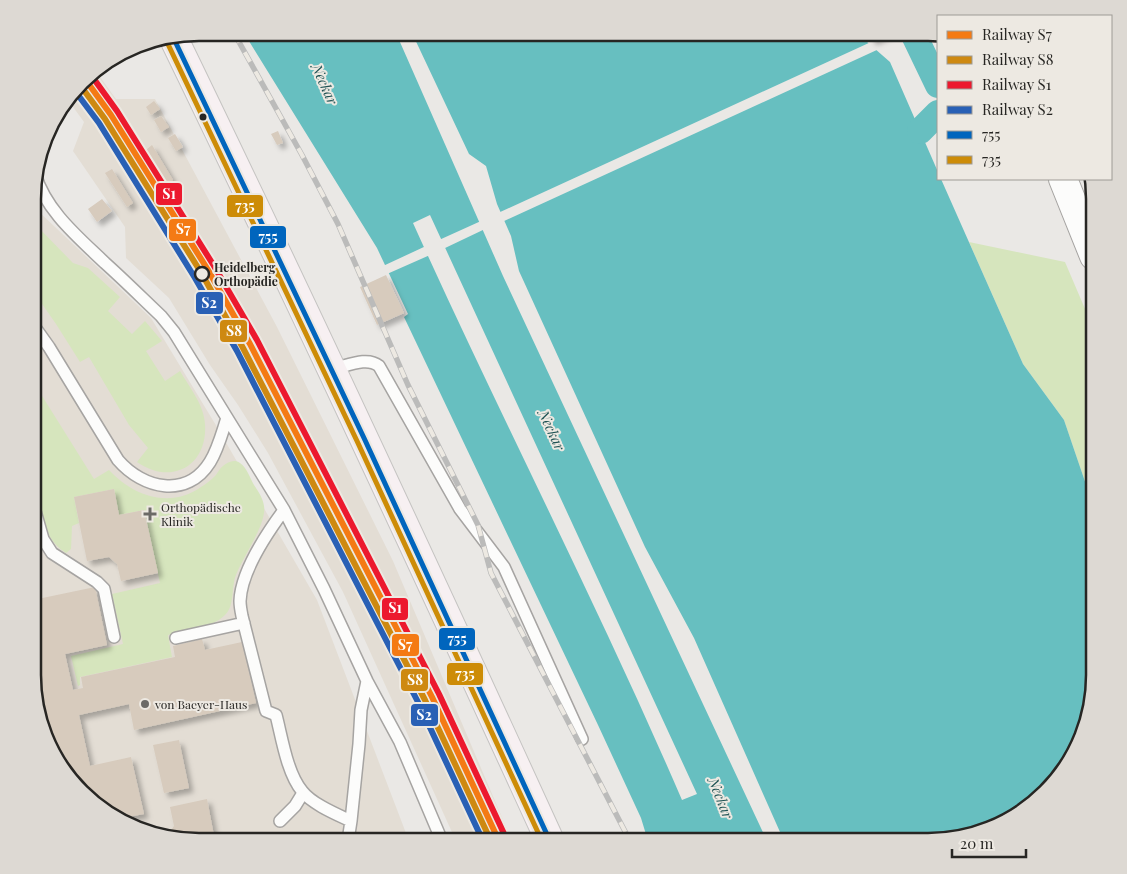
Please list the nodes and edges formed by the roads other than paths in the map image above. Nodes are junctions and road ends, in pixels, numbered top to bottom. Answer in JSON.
{"nodes":[{"id":1,"x":176,"y":44,"type":"edge"},
{"id":2,"x":1064,"y":180,"type":"edge"},
{"id":3,"x":42,"y":193,"type":"edge"},
{"id":4,"x":1086,"y":235,"type":"edge"},
{"id":5,"x":41,"y":337,"type":"edge"},
{"id":6,"x":328,"y":363,"type":"junction"},
{"id":7,"x":227,"y":418,"type":"junction"},
{"id":8,"x":284,"y":510,"type":"junction"},
{"id":9,"x":42,"y":534,"type":"edge"},
{"id":10,"x":244,"y":623,"type":"junction"},
{"id":11,"x":114,"y":637,"type":"dead end"},
{"id":12,"x":176,"y":638,"type":"dead end"},
{"id":13,"x":368,"y":681,"type":"junction"},
{"id":14,"x":582,"y":739,"type":"dead end"},
{"id":15,"x":303,"y":793,"type":"junction"},
{"id":16,"x":280,"y":821,"type":"dead end"},
{"id":17,"x":351,"y":821,"type":"junction"},
{"id":18,"x":349,"y":832,"type":"edge"},
{"id":19,"x":438,"y":832,"type":"edge"},
{"id":20,"x":546,"y":832,"type":"edge"}],
"edges":[{"from":1,"to":6,"type":"main road"},
{"from":2,"to":4,"type":"main road"},
{"from":3,"to":7,"type":"lane"},
{"from":5,"to":7,"type":"lane"},
{"from":6,"to":14,"type":"lane"},
{"from":6,"to":20,"type":"main road"},
{"from":7,"to":8,"type":"lane"},
{"from":8,"to":10,"type":"lane"},
{"from":8,"to":13,"type":"lane"},
{"from":9,"to":11,"type":"lane"},
{"from":10,"to":12,"type":"lane"},
{"from":10,"to":15,"type":"lane"},
{"from":13,"to":17,"type":"lane"},
{"from":13,"to":19,"type":"lane"},
{"from":15,"to":16,"type":"lane"},
{"from":15,"to":17,"type":"lane"},
{"from":17,"to":18,"type":"lane"}]}
